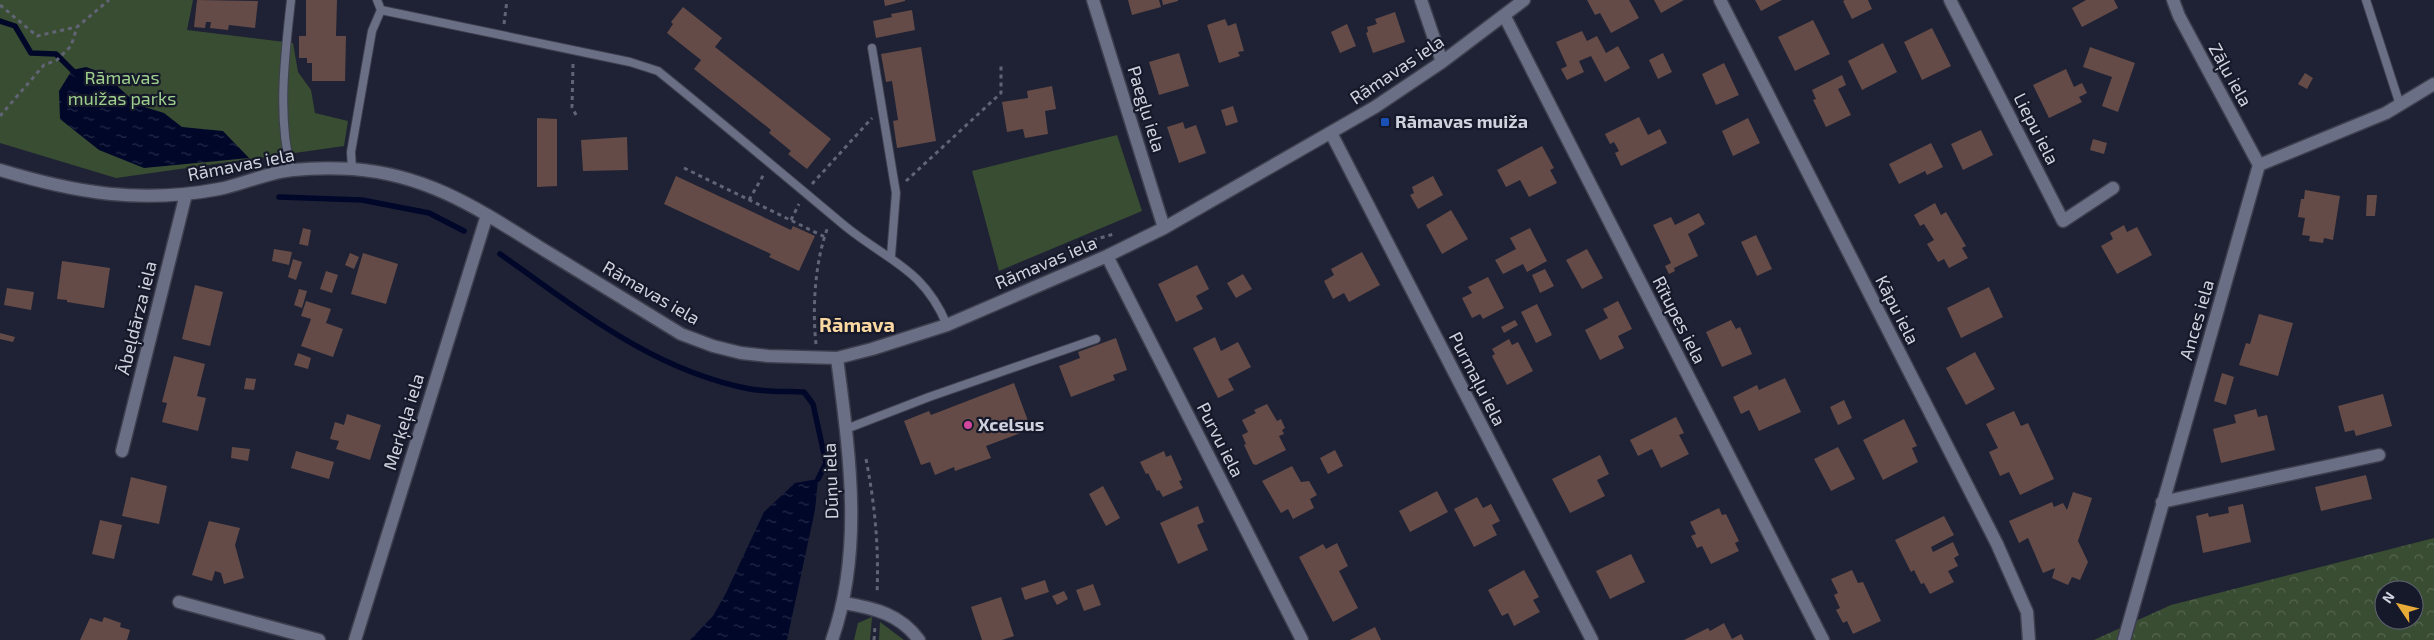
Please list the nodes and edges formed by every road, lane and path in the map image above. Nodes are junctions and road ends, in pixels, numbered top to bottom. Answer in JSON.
{"nodes":[{"id":1,"x":109,"y":0,"type":"edge"},
{"id":2,"x":291,"y":0,"type":"edge"},
{"id":3,"x":377,"y":0,"type":"edge"},
{"id":4,"x":507,"y":0,"type":"edge"},
{"id":5,"x":1094,"y":0,"type":"edge"},
{"id":6,"x":1421,"y":0,"type":"edge"},
{"id":7,"x":1524,"y":0,"type":"edge"},
{"id":8,"x":1720,"y":0,"type":"edge"},
{"id":9,"x":1950,"y":0,"type":"edge"},
{"id":10,"x":2173,"y":0,"type":"edge"},
{"id":11,"x":2366,"y":0,"type":"edge"},
{"id":12,"x":0,"y":5,"type":"edge"},
{"id":13,"x":381,"y":10,"type":"junction"},
{"id":14,"x":1504,"y":15,"type":"junction"},
{"id":15,"x":77,"y":27,"type":"junction"},
{"id":16,"x":503,"y":36,"type":"junction"},
{"id":17,"x":872,"y":48,"type":"dead end"},
{"id":18,"x":574,"y":51,"type":"junction"},
{"id":19,"x":1442,"y":62,"type":"junction"},
{"id":20,"x":1001,"y":63,"type":"dead end"},
{"id":21,"x":2434,"y":84,"type":"edge"},
{"id":22,"x":2404,"y":103,"type":"junction"},
{"id":23,"x":880,"y":108,"type":"junction"},
{"id":24,"x":576,"y":115,"type":"dead end"},
{"id":25,"x":0,"y":116,"type":"edge"},
{"id":26,"x":1330,"y":133,"type":"junction"},
{"id":27,"x":770,"y":162,"type":"junction"},
{"id":28,"x":2259,"y":165,"type":"junction"},
{"id":29,"x":684,"y":168,"type":"dead end"},
{"id":30,"x":352,"y":169,"type":"junction"},
{"id":31,"x":0,"y":170,"type":"edge"},
{"id":32,"x":292,"y":170,"type":"junction"},
{"id":33,"x":906,"y":181,"type":"dead end"},
{"id":34,"x":2113,"y":188,"type":"dead end"},
{"id":35,"x":805,"y":192,"type":"junction"},
{"id":36,"x":186,"y":194,"type":"junction"},
{"id":37,"x":749,"y":200,"type":"junction"},
{"id":38,"x":487,"y":215,"type":"junction"},
{"id":39,"x":835,"y":217,"type":"junction"},
{"id":40,"x":1164,"y":228,"type":"junction"},
{"id":41,"x":825,"y":237,"type":"junction"},
{"id":42,"x":891,"y":256,"type":"junction"},
{"id":43,"x":1107,"y":256,"type":"junction"},
{"id":44,"x":946,"y":324,"type":"junction"},
{"id":45,"x":1096,"y":339,"type":"dead end"},
{"id":46,"x":816,"y":345,"type":"dead end"},
{"id":47,"x":837,"y":358,"type":"junction"},
{"id":48,"x":846,"y":429,"type":"junction"},
{"id":49,"x":122,"y":451,"type":"dead end"},
{"id":50,"x":865,"y":452,"type":"dead end"},
{"id":51,"x":2379,"y":455,"type":"dead end"},
{"id":52,"x":2162,"y":502,"type":"junction"},
{"id":53,"x":179,"y":602,"type":"dead end"},
{"id":54,"x":844,"y":603,"type":"junction"},
{"id":55,"x":876,"y":610,"type":"junction"},
{"id":56,"x":839,"y":618,"type":"junction"},
{"id":57,"x":318,"y":640,"type":"edge"},
{"id":58,"x":355,"y":640,"type":"edge"},
{"id":59,"x":832,"y":640,"type":"edge"},
{"id":60,"x":842,"y":640,"type":"edge"},
{"id":61,"x":874,"y":640,"type":"edge"},
{"id":62,"x":919,"y":640,"type":"edge"},
{"id":63,"x":1302,"y":640,"type":"edge"},
{"id":64,"x":1592,"y":640,"type":"edge"},
{"id":65,"x":1823,"y":640,"type":"edge"},
{"id":66,"x":2029,"y":640,"type":"edge"},
{"id":67,"x":2124,"y":640,"type":"edge"}],
"edges":[{"from":1,"to":15,"type":"path"},
{"from":2,"to":32,"type":"lane"},
{"from":3,"to":13,"type":"lane"},
{"from":4,"to":16,"type":"path"},
{"from":5,"to":40,"type":"street","name":"Paegļu iela"},
{"from":6,"to":19,"type":"street"},
{"from":7,"to":14,"type":"street","name":"Rāmavas iela"},
{"from":8,"to":66,"type":"street","name":"Kāpu iela"},
{"from":9,"to":34,"type":"street","name":"Liepu iela"},
{"from":10,"to":28,"type":"street","name":"Zāļu iela"},
{"from":11,"to":22,"type":"lane"},
{"from":12,"to":15,"type":"path"},
{"from":13,"to":16,"type":"lane"},
{"from":13,"to":30,"type":"lane"},
{"from":14,"to":19,"type":"street","name":"Rāmavas iela"},
{"from":14,"to":65,"type":"street","name":"Rītupes iela"},
{"from":15,"to":25,"type":"path"},
{"from":16,"to":18,"type":"lane"},
{"from":17,"to":23,"type":"lane"},
{"from":18,"to":24,"type":"path"},
{"from":18,"to":27,"type":"lane"},
{"from":19,"to":26,"type":"street","name":"Rāmavas iela"},
{"from":20,"to":33,"type":"path"},
{"from":21,"to":22,"type":"street"},
{"from":22,"to":28,"type":"street"},
{"from":23,"to":35,"type":"path"},
{"from":23,"to":42,"type":"lane"},
{"from":26,"to":40,"type":"street","name":"Rāmavas iela"},
{"from":26,"to":64,"type":"street","name":"Purmaļu iela"},
{"from":27,"to":35,"type":"lane"},
{"from":27,"to":37,"type":"path"},
{"from":28,"to":52,"type":"street","name":"Ances iela"},
{"from":29,"to":37,"type":"path"},
{"from":30,"to":32,"type":"street","name":"Rāmavas iela"},
{"from":30,"to":38,"type":"street","name":"Rāmavas iela"},
{"from":31,"to":36,"type":"street","name":"Rāmavas iela"},
{"from":32,"to":36,"type":"street","name":"Rāmavas iela"},
{"from":35,"to":39,"type":"lane"},
{"from":36,"to":49,"type":"street","name":"Ābeļdārza iela"},
{"from":37,"to":41,"type":"path"},
{"from":38,"to":47,"type":"street","name":"Rāmavas iela"},
{"from":38,"to":58,"type":"street","name":"Merķeļa iela"},
{"from":39,"to":41,"type":"path"},
{"from":39,"to":42,"type":"lane"},
{"from":40,"to":43,"type":"street","name":"Rāmavas iela"},
{"from":41,"to":46,"type":"path"},
{"from":42,"to":44,"type":"lane"},
{"from":43,"to":44,"type":"street","name":"Rāmavas iela"},
{"from":43,"to":63,"type":"street","name":"Purvu iela"},
{"from":44,"to":47,"type":"street","name":"Rāmavas iela"},
{"from":45,"to":48,"type":"lane"},
{"from":47,"to":48,"type":"street","name":"Dūņu iela"},
{"from":48,"to":54,"type":"street","name":"Dūņu iela"},
{"from":50,"to":55,"type":"path"},
{"from":51,"to":52,"type":"street"},
{"from":52,"to":67,"type":"street","name":"Ances iela"},
{"from":53,"to":57,"type":"street"},
{"from":54,"to":55,"type":"street"},
{"from":54,"to":56,"type":"street","name":"Dūņu iela"},
{"from":55,"to":61,"type":"path"},
{"from":55,"to":62,"type":"street"},
{"from":56,"to":59,"type":"street","name":"Dūņu iela"},
{"from":56,"to":60,"type":"street","name":"Dūņu iela"}]}
